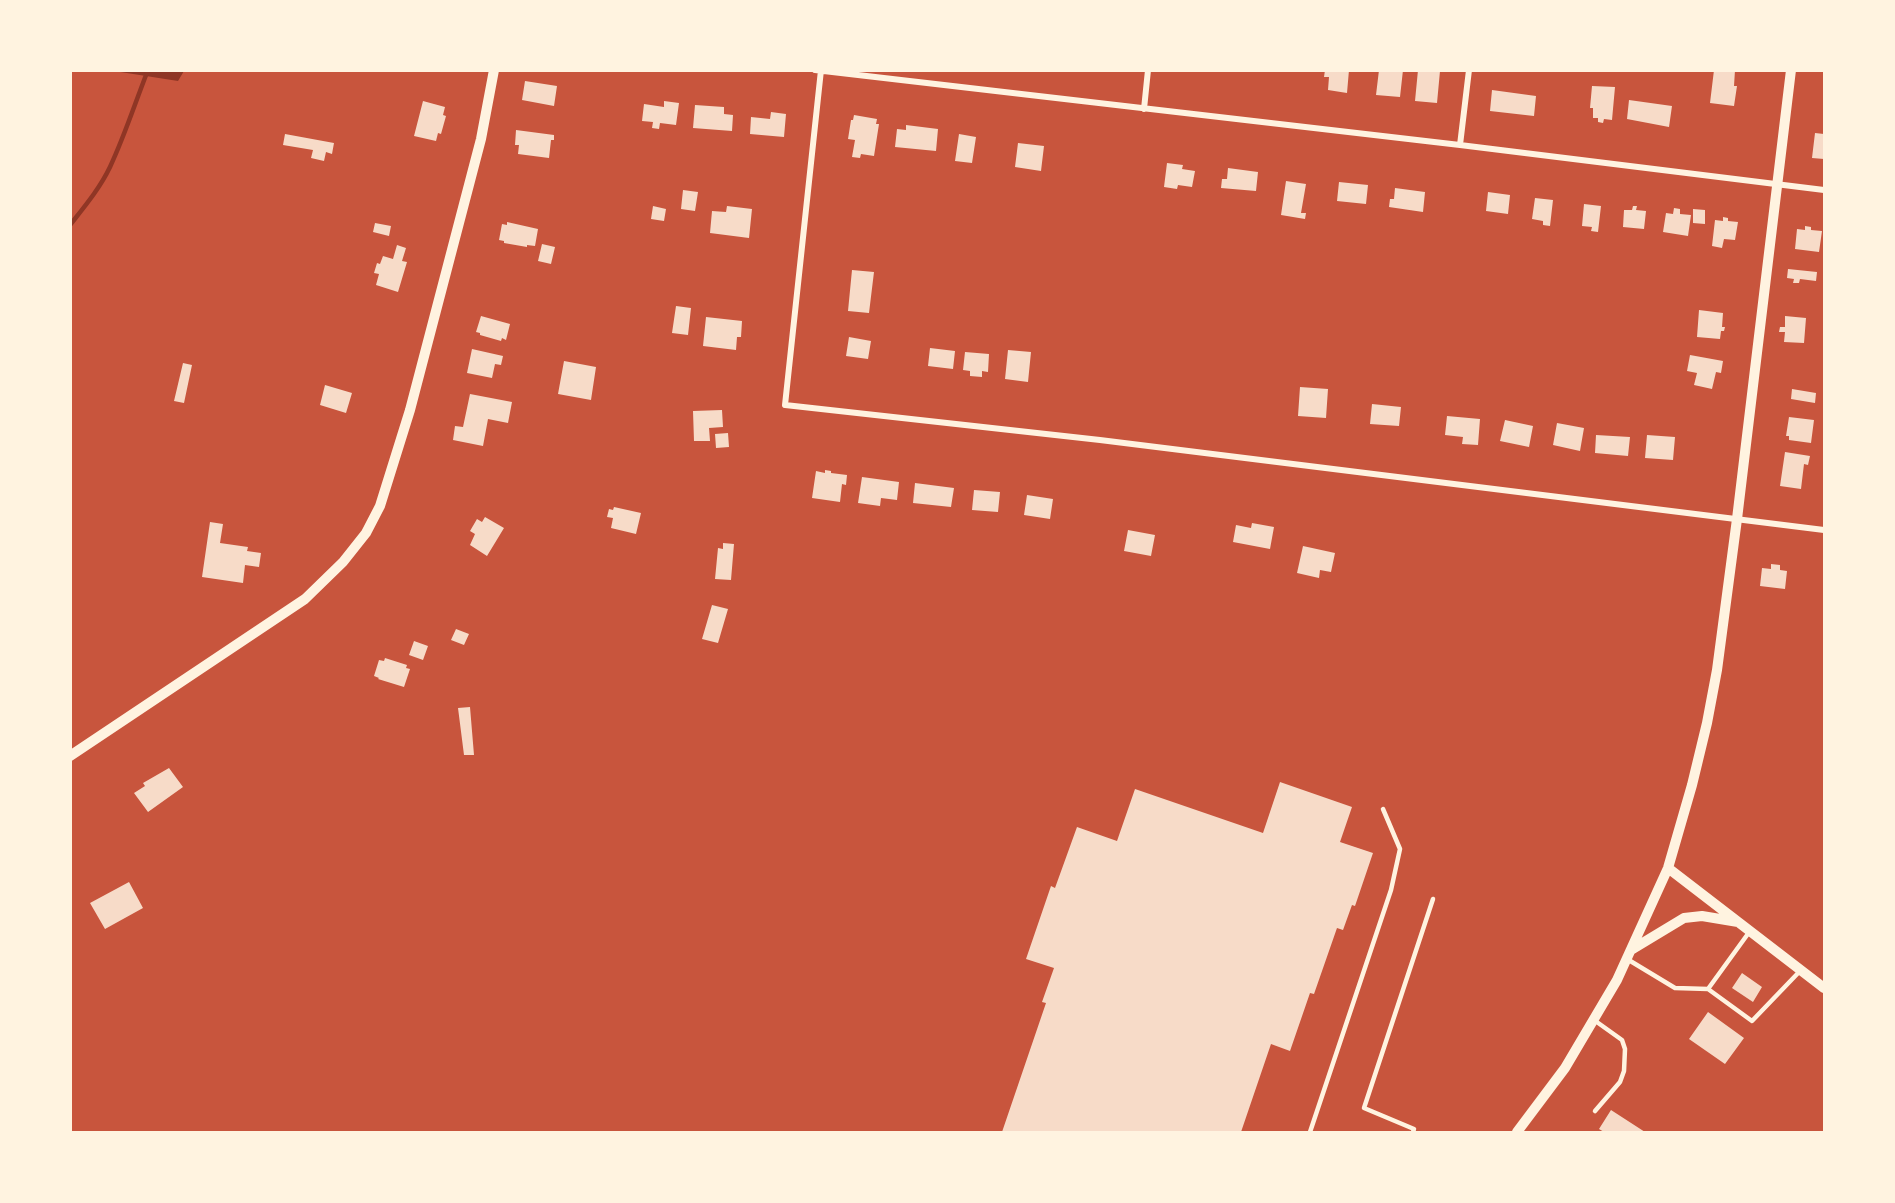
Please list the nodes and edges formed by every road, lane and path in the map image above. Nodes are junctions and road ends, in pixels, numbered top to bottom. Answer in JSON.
{"nodes":[{"id":1,"x":494,"y":70,"type":"edge"},
{"id":2,"x":815,"y":70,"type":"edge"},
{"id":3,"x":1148,"y":70,"type":"edge"},
{"id":4,"x":1469,"y":70,"type":"edge"},
{"id":5,"x":1791,"y":70,"type":"edge"},
{"id":6,"x":821,"y":71,"type":"edge"},
{"id":7,"x":1144,"y":109,"type":"junction"},
{"id":8,"x":1460,"y":145,"type":"junction"},
{"id":9,"x":1778,"y":184,"type":"junction"},
{"id":10,"x":1824,"y":190,"type":"edge"},
{"id":11,"x":1737,"y":519,"type":"junction"},
{"id":12,"x":1824,"y":530,"type":"edge"},
{"id":13,"x":70,"y":756,"type":"edge"},
{"id":14,"x":1383,"y":808,"type":"dead end"},
{"id":15,"x":1668,"y":868,"type":"junction"},
{"id":16,"x":1433,"y":899,"type":"dead end"},
{"id":17,"x":1739,"y":922,"type":"junction"},
{"id":18,"x":1750,"y":930,"type":"junction"},
{"id":19,"x":1629,"y":955,"type":"junction"},
{"id":20,"x":1801,"y":969,"type":"junction"},
{"id":21,"x":1824,"y":988,"type":"edge"},
{"id":22,"x":1708,"y":989,"type":"junction"},
{"id":23,"x":1594,"y":1020,"type":"junction"},
{"id":24,"x":1595,"y":1112,"type":"dead end"},
{"id":25,"x":1310,"y":1132,"type":"edge"},
{"id":26,"x":1413,"y":1132,"type":"edge"},
{"id":27,"x":1517,"y":1132,"type":"edge"}],
"edges":[{"from":1,"to":13,"type":"street"},
{"from":2,"to":6,"type":"street"},
{"from":3,"to":7,"type":"street"},
{"from":4,"to":8,"type":"street"},
{"from":5,"to":9,"type":"street"},
{"from":6,"to":7,"type":"street"},
{"from":6,"to":11,"type":"street"},
{"from":7,"to":8,"type":"street"},
{"from":8,"to":9,"type":"street"},
{"from":9,"to":10,"type":"street"},
{"from":9,"to":11,"type":"street"},
{"from":11,"to":12,"type":"street"},
{"from":11,"to":15,"type":"street"},
{"from":14,"to":25,"type":"lane"},
{"from":15,"to":17,"type":"street"},
{"from":15,"to":19,"type":"street"},
{"from":16,"to":26,"type":"lane"},
{"from":17,"to":18,"type":"street"},
{"from":17,"to":19,"type":"street"},
{"from":18,"to":20,"type":"street"},
{"from":18,"to":22,"type":"lane"},
{"from":19,"to":22,"type":"lane"},
{"from":19,"to":23,"type":"street"},
{"from":20,"to":21,"type":"street"},
{"from":20,"to":22,"type":"lane"},
{"from":23,"to":24,"type":"lane"},
{"from":23,"to":27,"type":"street"}]}
